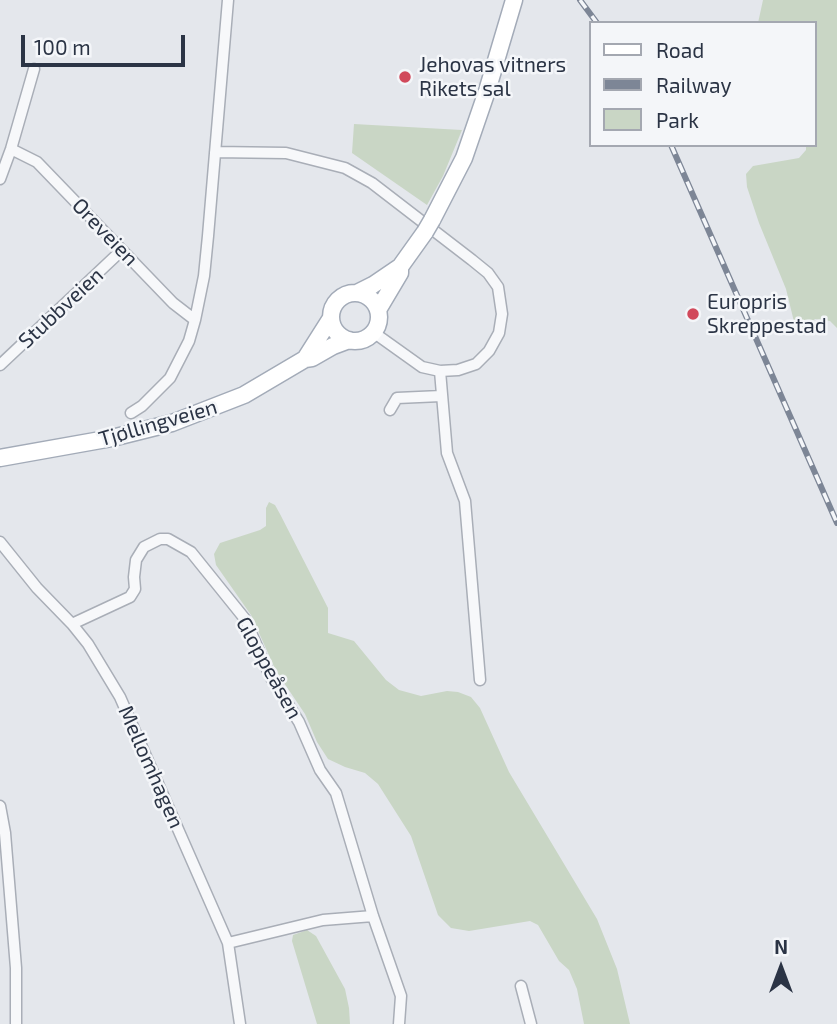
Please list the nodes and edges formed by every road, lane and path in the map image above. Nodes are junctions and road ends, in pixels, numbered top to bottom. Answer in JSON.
{"nodes":[{"id":1,"x":228,"y":0,"type":"edge"},
{"id":2,"x":514,"y":0,"type":"edge"},
{"id":3,"x":34,"y":69,"type":"dead end"},
{"id":4,"x":11,"y":149,"type":"junction"},
{"id":5,"x":215,"y":152,"type":"junction"},
{"id":6,"x":0,"y":179,"type":"edge"},
{"id":7,"x":122,"y":250,"type":"junction"},
{"id":8,"x":400,"y":267,"type":"junction"},
{"id":9,"x":357,"y":293,"type":"junction"},
{"id":10,"x":378,"y":310,"type":"junction"},
{"id":11,"x":331,"y":318,"type":"junction"},
{"id":12,"x":195,"y":320,"type":"junction"},
{"id":13,"x":373,"y":332,"type":"junction"},
{"id":14,"x":349,"y":340,"type":"junction"},
{"id":15,"x":305,"y":359,"type":"junction"},
{"id":16,"x":0,"y":365,"type":"edge"},
{"id":17,"x":440,"y":371,"type":"junction"},
{"id":18,"x":441,"y":396,"type":"junction"},
{"id":19,"x":390,"y":410,"type":"dead end"},
{"id":20,"x":131,"y":413,"type":"dead end"},
{"id":21,"x":0,"y":458,"type":"edge"},
{"id":22,"x":0,"y":542,"type":"edge"},
{"id":23,"x":72,"y":624,"type":"junction"},
{"id":24,"x":480,"y":680,"type":"dead end"},
{"id":25,"x":0,"y":806,"type":"edge"},
{"id":26,"x":373,"y":916,"type":"junction"},
{"id":27,"x":228,"y":943,"type":"junction"},
{"id":28,"x":521,"y":986,"type":"dead end"},
{"id":29,"x":16,"y":1024,"type":"edge"},
{"id":30,"x":240,"y":1024,"type":"edge"},
{"id":31,"x":399,"y":1024,"type":"edge"},
{"id":32,"x":531,"y":1024,"type":"edge"}],
"edges":[{"from":1,"to":5,"type":"street"},
{"from":2,"to":8,"type":"main road"},
{"from":3,"to":4,"type":"street"},
{"from":4,"to":6,"type":"street"},
{"from":4,"to":7,"type":"street","name":"Oreveien"},
{"from":5,"to":12,"type":"street"},
{"from":5,"to":17,"type":"street"},
{"from":7,"to":12,"type":"street","name":"Oreveien"},
{"from":7,"to":16,"type":"street","name":"Stubbveien"},
{"from":8,"to":9,"type":"main road"},
{"from":8,"to":10,"type":"main road"},
{"from":9,"to":10,"type":"main road"},
{"from":9,"to":11,"type":"main road"},
{"from":10,"to":13,"type":"main road"},
{"from":11,"to":14,"type":"main road"},
{"from":11,"to":15,"type":"main road","name":"Tjøllingveien"},
{"from":12,"to":20,"type":"street"},
{"from":13,"to":14,"type":"main road"},
{"from":13,"to":17,"type":"street"},
{"from":14,"to":15,"type":"main road","name":"Tjøllingveien"},
{"from":15,"to":21,"type":"main road","name":"Tjøllingveien"},
{"from":17,"to":18,"type":"street"},
{"from":18,"to":19,"type":"street"},
{"from":18,"to":24,"type":"street"},
{"from":22,"to":23,"type":"street","name":"Mellomhagen"},
{"from":23,"to":26,"type":"street","name":"Gloppeåsen"},
{"from":23,"to":27,"type":"street","name":"Mellomhagen"},
{"from":25,"to":29,"type":"street"},
{"from":26,"to":27,"type":"street"},
{"from":26,"to":31,"type":"street","name":"Gloppeåsen"},
{"from":27,"to":30,"type":"street","name":"Mellomhagen"},
{"from":28,"to":32,"type":"street"}]}
